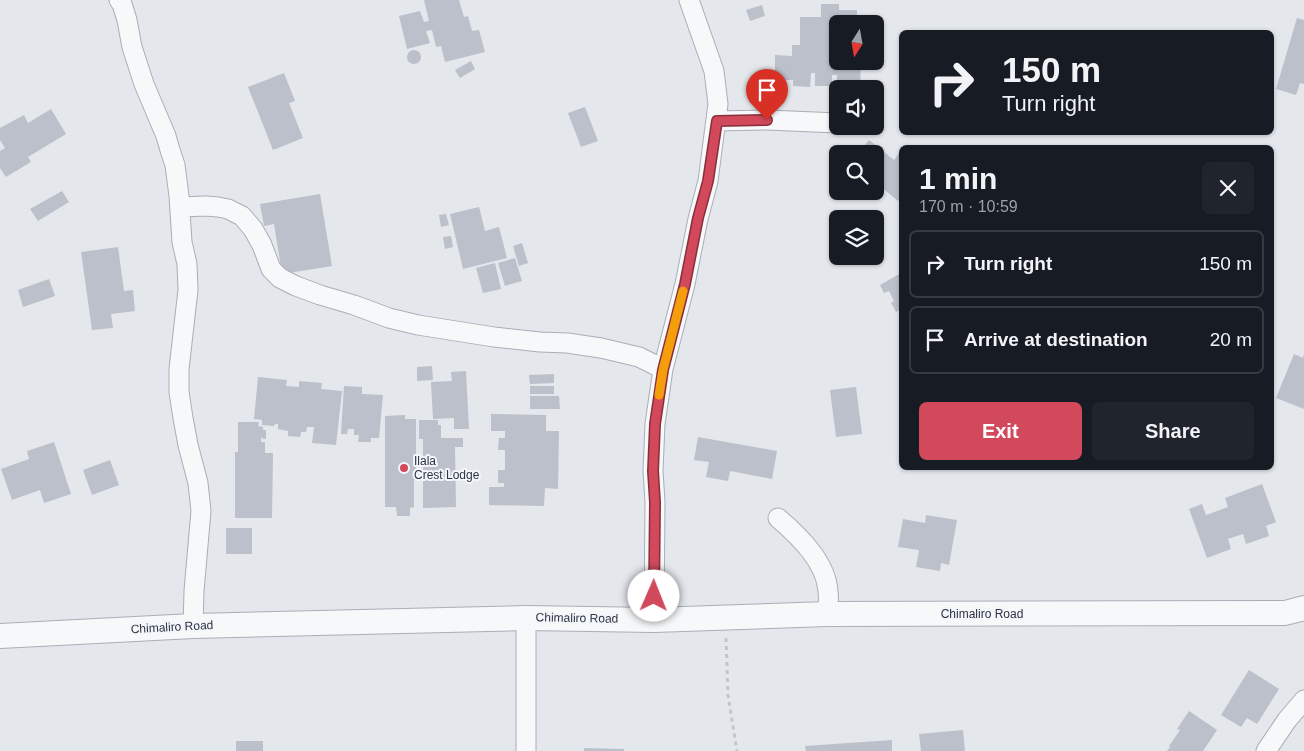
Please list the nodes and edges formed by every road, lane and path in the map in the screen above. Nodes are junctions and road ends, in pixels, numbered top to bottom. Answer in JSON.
{"nodes":[{"id":1,"x":119,"y":0,"type":"edge"},
{"id":2,"x":689,"y":0,"type":"edge"},
{"id":3,"x":717,"y":121,"type":"junction"},
{"id":4,"x":829,"y":123,"type":"edge"},
{"id":5,"x":180,"y":207,"type":"junction"},
{"id":6,"x":663,"y":370,"type":"junction"},
{"id":7,"x":778,"y":518,"type":"dead end"},
{"id":8,"x":1304,"y":608,"type":"edge"},
{"id":9,"x":828,"y":614,"type":"junction"},
{"id":10,"x":526,"y":618,"type":"junction"},
{"id":11,"x":725,"y":618,"type":"junction"},
{"id":12,"x":654,"y":620,"type":"junction"},
{"id":13,"x":193,"y":626,"type":"junction"},
{"id":14,"x":0,"y":636,"type":"edge"},
{"id":15,"x":1304,"y":700,"type":"edge"},
{"id":16,"x":526,"y":751,"type":"edge"},
{"id":17,"x":737,"y":751,"type":"edge"},
{"id":18,"x":1266,"y":751,"type":"edge"}],
"edges":[{"from":1,"to":5,"type":"street"},
{"from":2,"to":3,"type":"street"},
{"from":3,"to":4,"type":"street"},
{"from":3,"to":6,"type":"street"},
{"from":5,"to":6,"type":"street"},
{"from":5,"to":13,"type":"street"},
{"from":6,"to":12,"type":"street"},
{"from":7,"to":9,"type":"street"},
{"from":8,"to":9,"type":"street","name":"Chimaliro Road"},
{"from":9,"to":11,"type":"street","name":"Chimaliro Road"},
{"from":10,"to":12,"type":"street","name":"Chimaliro Road"},
{"from":10,"to":13,"type":"street","name":"Chimaliro Road"},
{"from":10,"to":16,"type":"street"},
{"from":11,"to":12,"type":"street","name":"Chimaliro Road"},
{"from":11,"to":17,"type":"path"},
{"from":13,"to":14,"type":"street","name":"Chimaliro Road"},
{"from":15,"to":18,"type":"street"}]}
